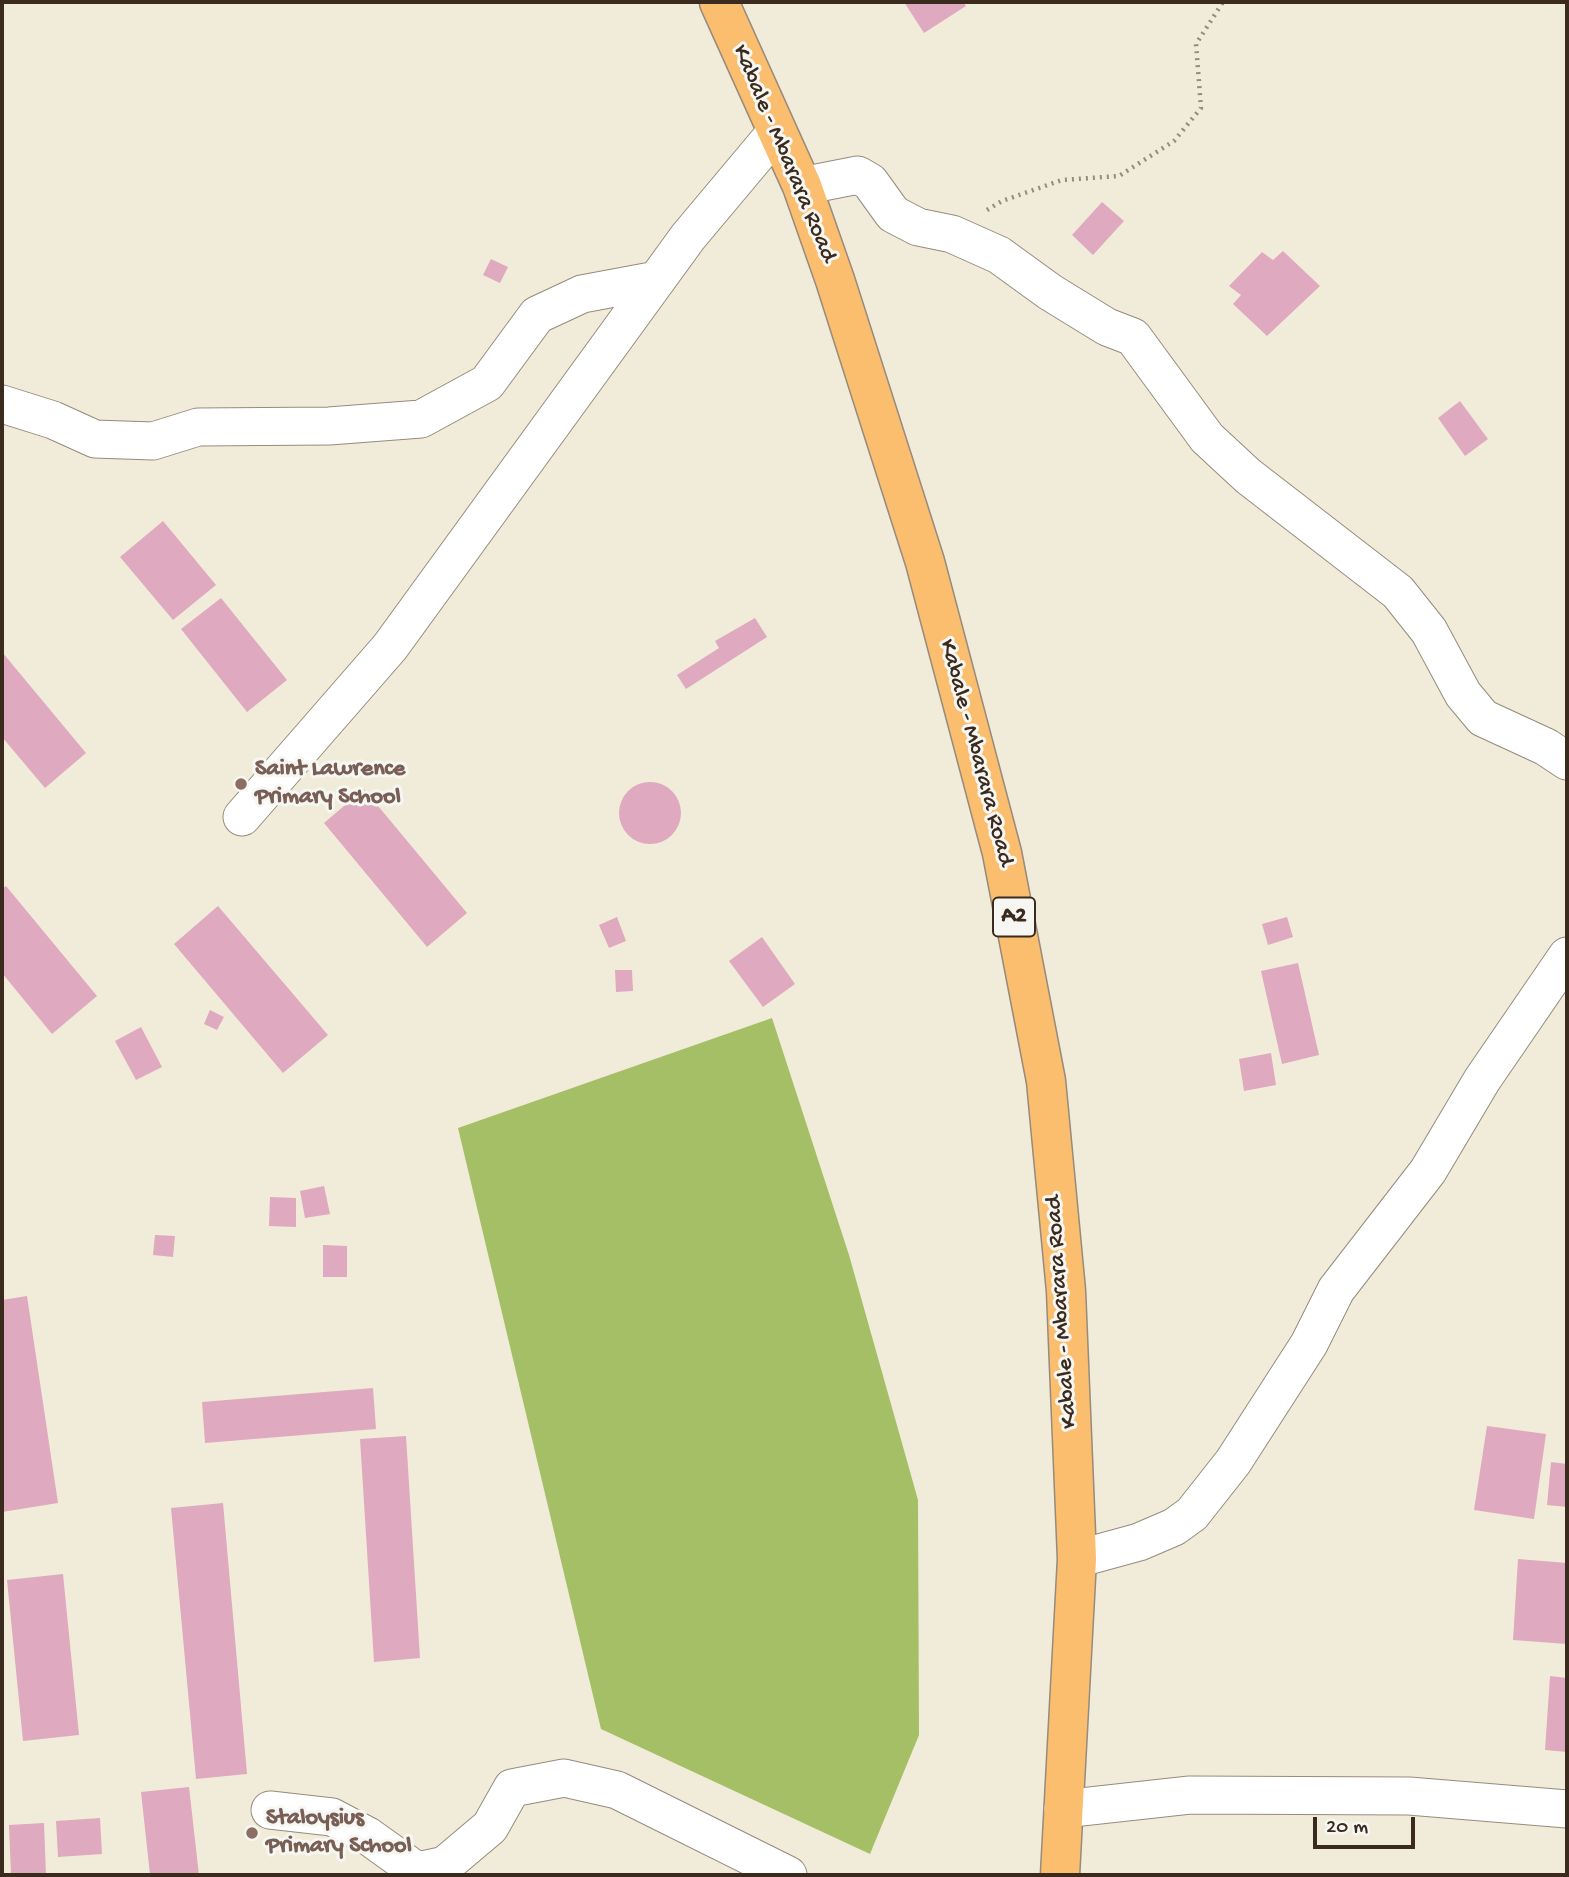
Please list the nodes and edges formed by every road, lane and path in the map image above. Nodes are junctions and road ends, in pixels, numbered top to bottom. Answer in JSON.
{"nodes":[{"id":1,"x":719,"y":2,"type":"edge"},
{"id":2,"x":1223,"y":2,"type":"edge"},
{"id":3,"x":776,"y":132,"type":"junction"},
{"id":4,"x":802,"y":186,"type":"junction"},
{"id":5,"x":952,"y":234,"type":"junction"},
{"id":6,"x":657,"y":280,"type":"junction"},
{"id":7,"x":2,"y":404,"type":"edge"},
{"id":8,"x":1567,"y":761,"type":"edge"},
{"id":9,"x":242,"y":817,"type":"dead end"},
{"id":10,"x":1567,"y":956,"type":"edge"},
{"id":11,"x":1077,"y":1559,"type":"junction"},
{"id":12,"x":1063,"y":1809,"type":"junction"},
{"id":13,"x":1567,"y":1809,"type":"edge"},
{"id":14,"x":270,"y":1810,"type":"dead end"},
{"id":15,"x":788,"y":1875,"type":"edge"},
{"id":16,"x":1059,"y":1875,"type":"edge"}],
"edges":[{"from":1,"to":3,"type":"main road","name":"Kabale - Mbarara Road","number":"A2"},
{"from":2,"to":5,"type":"path"},
{"from":3,"to":4,"type":"main road","name":"Kabale - Mbarara Road","number":"A2"},
{"from":3,"to":6,"type":"street"},
{"from":4,"to":5,"type":"street"},
{"from":4,"to":11,"type":"main road","name":"Kabale - Mbarara Road","number":"A2"},
{"from":5,"to":8,"type":"street"},
{"from":6,"to":7,"type":"street"},
{"from":6,"to":9,"type":"street"},
{"from":10,"to":11,"type":"street"},
{"from":11,"to":12,"type":"main road","name":"Kabale - Mbarara Road","number":"A2"},
{"from":12,"to":13,"type":"street"},
{"from":12,"to":16,"type":"main road","name":"Kabale - Mbarara Road","number":"A2"},
{"from":14,"to":15,"type":"street"}]}
